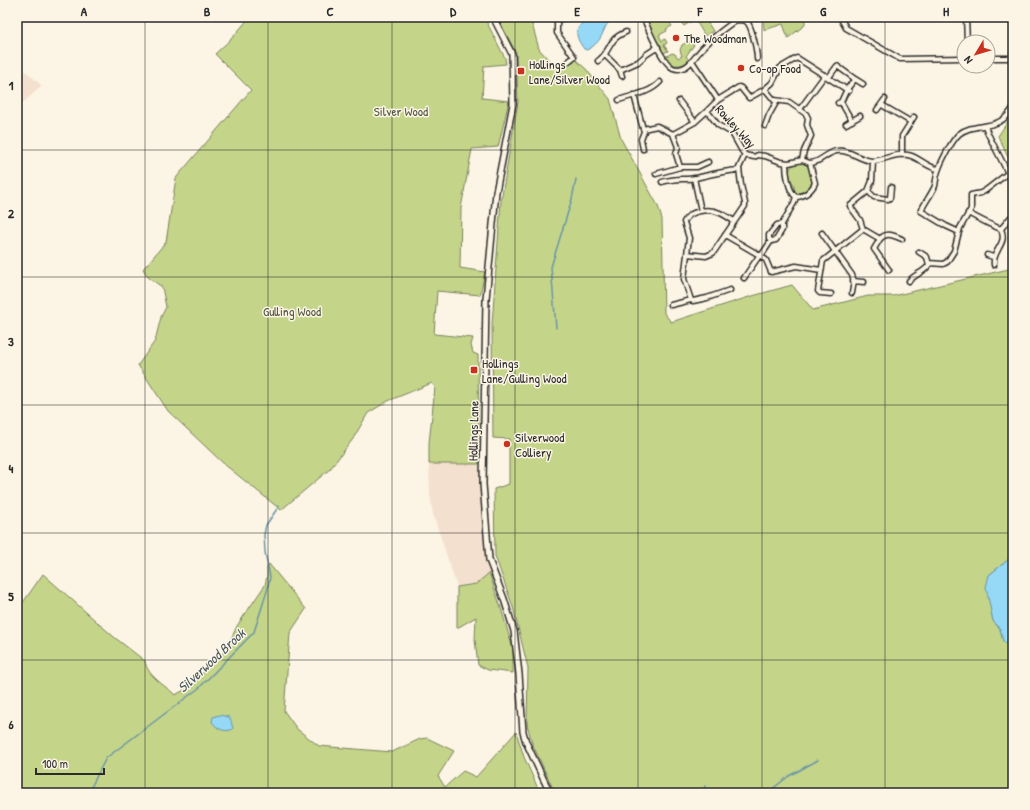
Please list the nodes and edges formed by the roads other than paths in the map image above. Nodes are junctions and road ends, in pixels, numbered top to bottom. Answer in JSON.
{"nodes":[{"id":1,"x":493,"y":17,"type":"edge"},
{"id":2,"x":566,"y":17,"type":"edge"},
{"id":3,"x":643,"y":17,"type":"edge"},
{"id":4,"x":840,"y":17,"type":"edge"},
{"id":5,"x":966,"y":17,"type":"edge"},
{"id":6,"x":557,"y":18,"type":"edge"},
{"id":7,"x":736,"y":19,"type":"edge"},
{"id":8,"x":626,"y":32,"type":"dead end"},
{"id":9,"x":967,"y":34,"type":"edge"},
{"id":10,"x":558,"y":35,"type":"junction"},
{"id":11,"x":552,"y":38,"type":"dead end"},
{"id":12,"x":658,"y":47,"type":"junction"},
{"id":13,"x":605,"y":55,"type":"junction"},
{"id":14,"x":956,"y":58,"type":"edge"},
{"id":15,"x":996,"y":58,"type":"edge"},
{"id":16,"x":1013,"y":58,"type":"edge"},
{"id":17,"x":757,"y":60,"type":"dead end"},
{"id":18,"x":598,"y":61,"type":"dead end"},
{"id":19,"x":692,"y":61,"type":"junction"},
{"id":20,"x":565,"y":64,"type":"dead end"},
{"id":21,"x":620,"y":70,"type":"junction"},
{"id":22,"x":622,"y":76,"type":"dead end"},
{"id":23,"x":827,"y":76,"type":"junction"},
{"id":24,"x":855,"y":79,"type":"junction"},
{"id":25,"x":660,"y":82,"type":"dead end"},
{"id":26,"x":863,"y":84,"type":"dead end"},
{"id":27,"x":765,"y":89,"type":"junction"},
{"id":28,"x":848,"y":90,"type":"junction"},
{"id":29,"x":634,"y":95,"type":"junction"},
{"id":30,"x":885,"y":99,"type":"dead end"},
{"id":31,"x":619,"y":100,"type":"dead end"},
{"id":32,"x":718,"y":100,"type":"junction"},
{"id":33,"x":679,"y":101,"type":"dead end"},
{"id":34,"x":777,"y":101,"type":"junction"},
{"id":35,"x":882,"y":105,"type":"junction"},
{"id":36,"x":1013,"y":108,"type":"edge"},
{"id":37,"x":800,"y":109,"type":"junction"},
{"id":38,"x":877,"y":110,"type":"dead end"},
{"id":39,"x":707,"y":111,"type":"junction"},
{"id":40,"x":860,"y":116,"type":"dead end"},
{"id":41,"x":914,"y":117,"type":"dead end"},
{"id":42,"x":852,"y":121,"type":"junction"},
{"id":43,"x":695,"y":122,"type":"junction"},
{"id":44,"x":911,"y":122,"type":"junction"},
{"id":45,"x":846,"y":124,"type":"dead end"},
{"id":46,"x":764,"y":126,"type":"dead end"},
{"id":47,"x":985,"y":126,"type":"junction"},
{"id":48,"x":645,"y":129,"type":"junction"},
{"id":49,"x":673,"y":134,"type":"junction"},
{"id":50,"x":643,"y":149,"type":"dead end"},
{"id":51,"x":745,"y":154,"type":"junction"},
{"id":52,"x":902,"y":155,"type":"junction"},
{"id":53,"x":802,"y":160,"type":"junction"},
{"id":54,"x":873,"y":161,"type":"junction"},
{"id":55,"x":708,"y":162,"type":"dead end"},
{"id":56,"x":786,"y":163,"type":"junction"},
{"id":57,"x":810,"y":163,"type":"junction"},
{"id":58,"x":680,"y":167,"type":"junction"},
{"id":59,"x":938,"y":169,"type":"junction"},
{"id":60,"x":739,"y":170,"type":"junction"},
{"id":61,"x":656,"y":174,"type":"dead end"},
{"id":62,"x":694,"y":178,"type":"junction"},
{"id":63,"x":662,"y":182,"type":"dead end"},
{"id":64,"x":891,"y":187,"type":"dead end"},
{"id":65,"x":868,"y":191,"type":"junction"},
{"id":66,"x":796,"y":197,"type":"junction"},
{"id":67,"x":701,"y":211,"type":"junction"},
{"id":68,"x":968,"y":213,"type":"junction"},
{"id":69,"x":1010,"y":218,"type":"dead end"},
{"id":70,"x":734,"y":221,"type":"junction"},
{"id":71,"x":782,"y":224,"type":"junction"},
{"id":72,"x":863,"y":229,"type":"junction"},
{"id":73,"x":1001,"y":229,"type":"junction"},
{"id":74,"x":958,"y":232,"type":"junction"},
{"id":75,"x":822,"y":233,"type":"dead end"},
{"id":76,"x":725,"y":236,"type":"junction"},
{"id":77,"x":880,"y":239,"type":"junction"},
{"id":78,"x":902,"y":239,"type":"dead end"},
{"id":79,"x":771,"y":241,"type":"junction"},
{"id":80,"x":835,"y":250,"type":"junction"},
{"id":81,"x":919,"y":252,"type":"dead end"},
{"id":82,"x":687,"y":254,"type":"junction"},
{"id":83,"x":987,"y":255,"type":"dead end"},
{"id":84,"x":760,"y":256,"type":"junction"},
{"id":85,"x":993,"y":258,"type":"junction"},
{"id":86,"x":929,"y":263,"type":"junction"},
{"id":87,"x":994,"y":265,"type":"dead end"},
{"id":88,"x":821,"y":270,"type":"junction"},
{"id":89,"x":889,"y":270,"type":"dead end"},
{"id":90,"x":744,"y":278,"type":"dead end"},
{"id":91,"x":854,"y":281,"type":"junction"},
{"id":92,"x":909,"y":281,"type":"dead end"},
{"id":93,"x":864,"y":282,"type":"dead end"},
{"id":94,"x":730,"y":290,"type":"dead end"},
{"id":95,"x":852,"y":293,"type":"dead end"},
{"id":96,"x":830,"y":294,"type":"dead end"},
{"id":97,"x":691,"y":300,"type":"junction"},
{"id":98,"x":671,"y":305,"type":"dead end"},
{"id":99,"x":550,"y":793,"type":"edge"}],
"edges":[{"from":1,"to":99,"type":"street","name":"Hollings Lane"},
{"from":2,"to":6,"type":"street"},
{"from":3,"to":12,"type":"street"},
{"from":4,"to":14,"type":"street"},
{"from":5,"to":9,"type":"street"},
{"from":6,"to":10,"type":"street"},
{"from":7,"to":17,"type":"street"},
{"from":7,"to":19,"type":"street"},
{"from":8,"to":13,"type":"street"},
{"from":10,"to":11,"type":"street"},
{"from":10,"to":20,"type":"street"},
{"from":12,"to":19,"type":"street"},
{"from":12,"to":21,"type":"street"},
{"from":13,"to":18,"type":"street"},
{"from":13,"to":21,"type":"street"},
{"from":15,"to":16,"type":"street"},
{"from":19,"to":32,"type":"street"},
{"from":21,"to":22,"type":"street"},
{"from":23,"to":24,"type":"street"},
{"from":23,"to":27,"type":"street"},
{"from":23,"to":28,"type":"street"},
{"from":23,"to":37,"type":"street"},
{"from":24,"to":26,"type":"street"},
{"from":24,"to":28,"type":"street"},
{"from":25,"to":29,"type":"street"},
{"from":27,"to":32,"type":"street","name":"Rowley Way"},
{"from":27,"to":34,"type":"street"},
{"from":28,"to":42,"type":"street"},
{"from":29,"to":31,"type":"street"},
{"from":29,"to":48,"type":"street"},
{"from":30,"to":35,"type":"street"},
{"from":32,"to":39,"type":"street","name":"Rowley Way"},
{"from":33,"to":43,"type":"street"},
{"from":34,"to":37,"type":"street"},
{"from":34,"to":46,"type":"street"},
{"from":35,"to":38,"type":"street"},
{"from":35,"to":44,"type":"street"},
{"from":36,"to":47,"type":"street"},
{"from":37,"to":53,"type":"street"},
{"from":39,"to":43,"type":"street"},
{"from":39,"to":51,"type":"street","name":"Rowley Way"},
{"from":40,"to":42,"type":"street"},
{"from":41,"to":44,"type":"street"},
{"from":42,"to":45,"type":"street"},
{"from":43,"to":49,"type":"street"},
{"from":44,"to":52,"type":"street"},
{"from":47,"to":59,"type":"street"},
{"from":47,"to":68,"type":"street"},
{"from":48,"to":49,"type":"street"},
{"from":48,"to":50,"type":"street"},
{"from":49,"to":58,"type":"street"},
{"from":51,"to":56,"type":"street","name":"Rowley Way"},
{"from":51,"to":60,"type":"street"},
{"from":52,"to":54,"type":"street"},
{"from":52,"to":59,"type":"street"},
{"from":53,"to":56,"type":"street"},
{"from":53,"to":57,"type":"street"},
{"from":54,"to":57,"type":"street"},
{"from":54,"to":65,"type":"street"},
{"from":55,"to":58,"type":"street"},
{"from":56,"to":66,"type":"street"},
{"from":57,"to":66,"type":"street"},
{"from":58,"to":61,"type":"street"},
{"from":59,"to":74,"type":"street"},
{"from":60,"to":62,"type":"street"},
{"from":60,"to":70,"type":"street"},
{"from":62,"to":63,"type":"street"},
{"from":62,"to":67,"type":"street"},
{"from":64,"to":65,"type":"street"},
{"from":65,"to":72,"type":"street"},
{"from":66,"to":71,"type":"street"},
{"from":67,"to":70,"type":"street"},
{"from":67,"to":82,"type":"street"},
{"from":68,"to":73,"type":"street"},
{"from":68,"to":74,"type":"street"},
{"from":69,"to":73,"type":"street"},
{"from":70,"to":76,"type":"street"},
{"from":71,"to":79,"type":"street"},
{"from":71,"to":79,"type":"street"},
{"from":72,"to":77,"type":"street"},
{"from":72,"to":80,"type":"street"},
{"from":73,"to":85,"type":"street"},
{"from":74,"to":86,"type":"street"},
{"from":75,"to":80,"type":"street"},
{"from":76,"to":82,"type":"street"},
{"from":76,"to":84,"type":"street"},
{"from":77,"to":78,"type":"street"},
{"from":77,"to":89,"type":"street"},
{"from":79,"to":84,"type":"street"},
{"from":80,"to":88,"type":"street"},
{"from":80,"to":91,"type":"street"},
{"from":81,"to":86,"type":"street"},
{"from":82,"to":97,"type":"street"},
{"from":83,"to":85,"type":"street"},
{"from":84,"to":88,"type":"street"},
{"from":84,"to":90,"type":"street"},
{"from":85,"to":87,"type":"street"},
{"from":86,"to":92,"type":"street"},
{"from":88,"to":96,"type":"street"},
{"from":91,"to":93,"type":"street"},
{"from":91,"to":95,"type":"street"},
{"from":94,"to":97,"type":"street"},
{"from":97,"to":98,"type":"street"}]}
